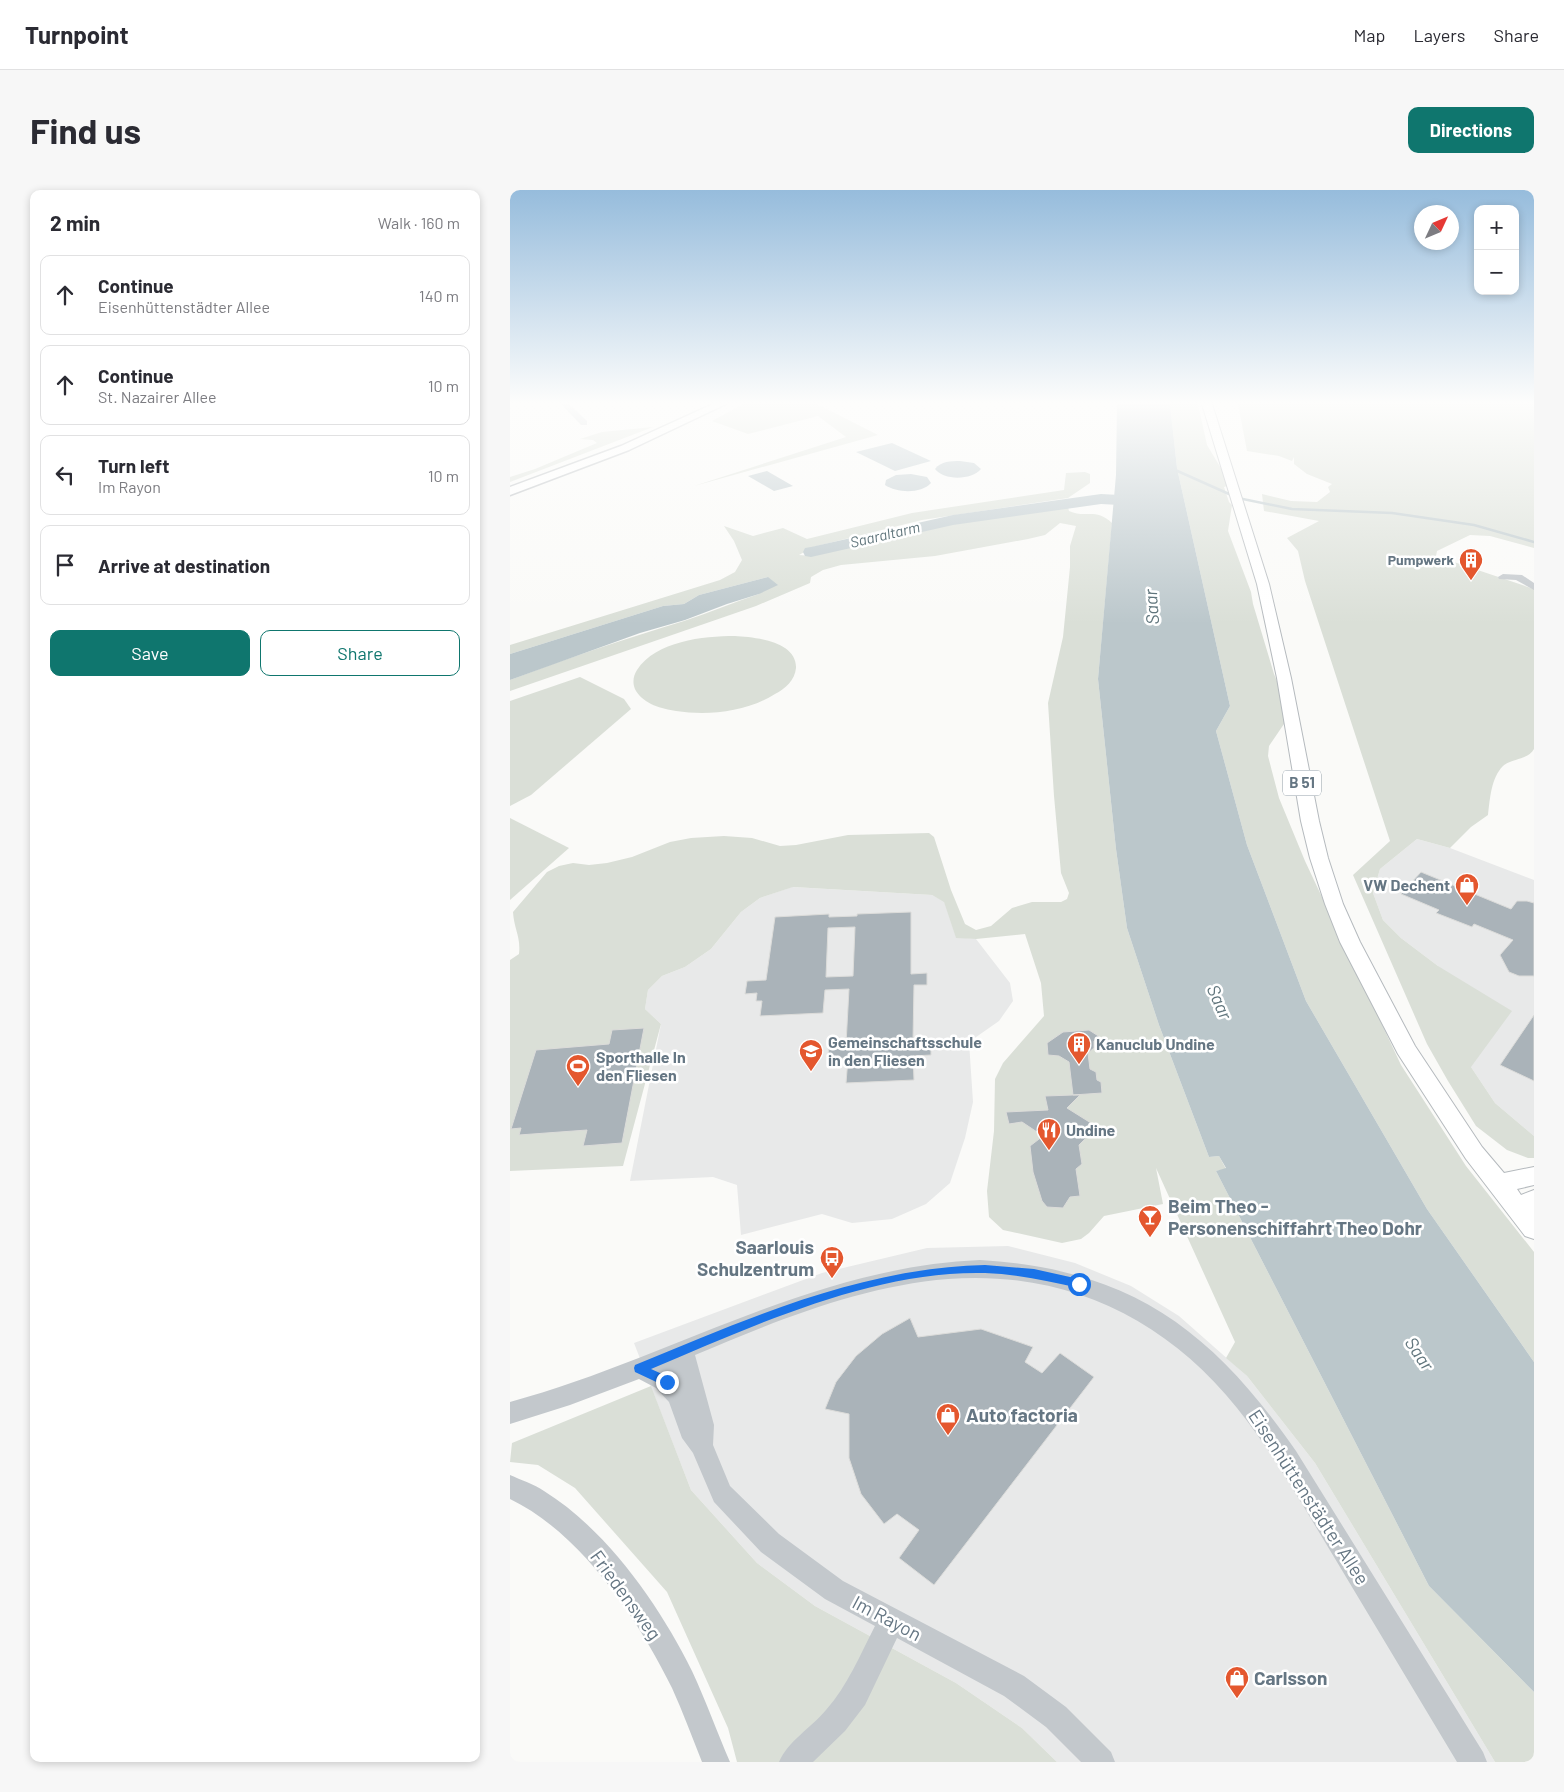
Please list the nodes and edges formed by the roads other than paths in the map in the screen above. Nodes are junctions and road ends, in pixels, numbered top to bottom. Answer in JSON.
{"nodes":[{"id":1,"x":533,"y":477,"type":"edge"},
{"id":2,"x":546,"y":477,"type":"edge"},
{"id":3,"x":1229,"y":477,"type":"edge"},
{"id":4,"x":510,"y":486,"type":"edge"},
{"id":5,"x":510,"y":491,"type":"edge"},
{"id":6,"x":1504,"y":576,"type":"dead end"},
{"id":7,"x":1534,"y":586,"type":"edge"},
{"id":8,"x":1534,"y":1176,"type":"edge"},
{"id":9,"x":1497,"y":1184,"type":"junction"},
{"id":10,"x":1524,"y":1203,"type":"edge"},
{"id":11,"x":1534,"y":1229,"type":"edge"},
{"id":12,"x":674,"y":1353,"type":"junction"},
{"id":13,"x":639,"y":1368,"type":"junction"},
{"id":14,"x":681,"y":1402,"type":"junction"},
{"id":15,"x":510,"y":1413,"type":"edge"},
{"id":16,"x":701,"y":1446,"type":"junction"},
{"id":17,"x":510,"y":1487,"type":"edge"},
{"id":18,"x":891,"y":1621,"type":"junction"},
{"id":19,"x":716,"y":1762,"type":"edge"},
{"id":20,"x":793,"y":1762,"type":"edge"},
{"id":21,"x":1102,"y":1762,"type":"edge"},
{"id":22,"x":1473,"y":1762,"type":"edge"}],
"edges":[{"from":1,"to":4,"type":"highway"},
{"from":2,"to":5,"type":"highway"},
{"from":3,"to":9,"type":"main road","number":"B 51"},
{"from":6,"to":7,"type":"street"},
{"from":8,"to":9,"type":"main road"},
{"from":9,"to":10,"type":"main road","number":"B 51"},
{"from":10,"to":11,"type":"main road","number":"B 51"},
{"from":12,"to":13,"type":"street","name":"Eisenhüttenstädter Allee"},
{"from":12,"to":14,"type":"street","name":"Im Rayon"},
{"from":12,"to":16,"type":"street","name":"Im Rayon"},
{"from":12,"to":22,"type":"street","name":"Eisenhüttenstädter Allee"},
{"from":13,"to":14,"type":"street","name":"Im Rayon"},
{"from":13,"to":15,"type":"street","name":"Eisenhüttenstädter Allee"},
{"from":14,"to":16,"type":"street","name":"Im Rayon"},
{"from":16,"to":18,"type":"street","name":"Im Rayon"},
{"from":17,"to":19,"type":"street","name":"Friedensweg"},
{"from":18,"to":20,"type":"street"},
{"from":18,"to":21,"type":"street","name":"Im Rayon"}]}
